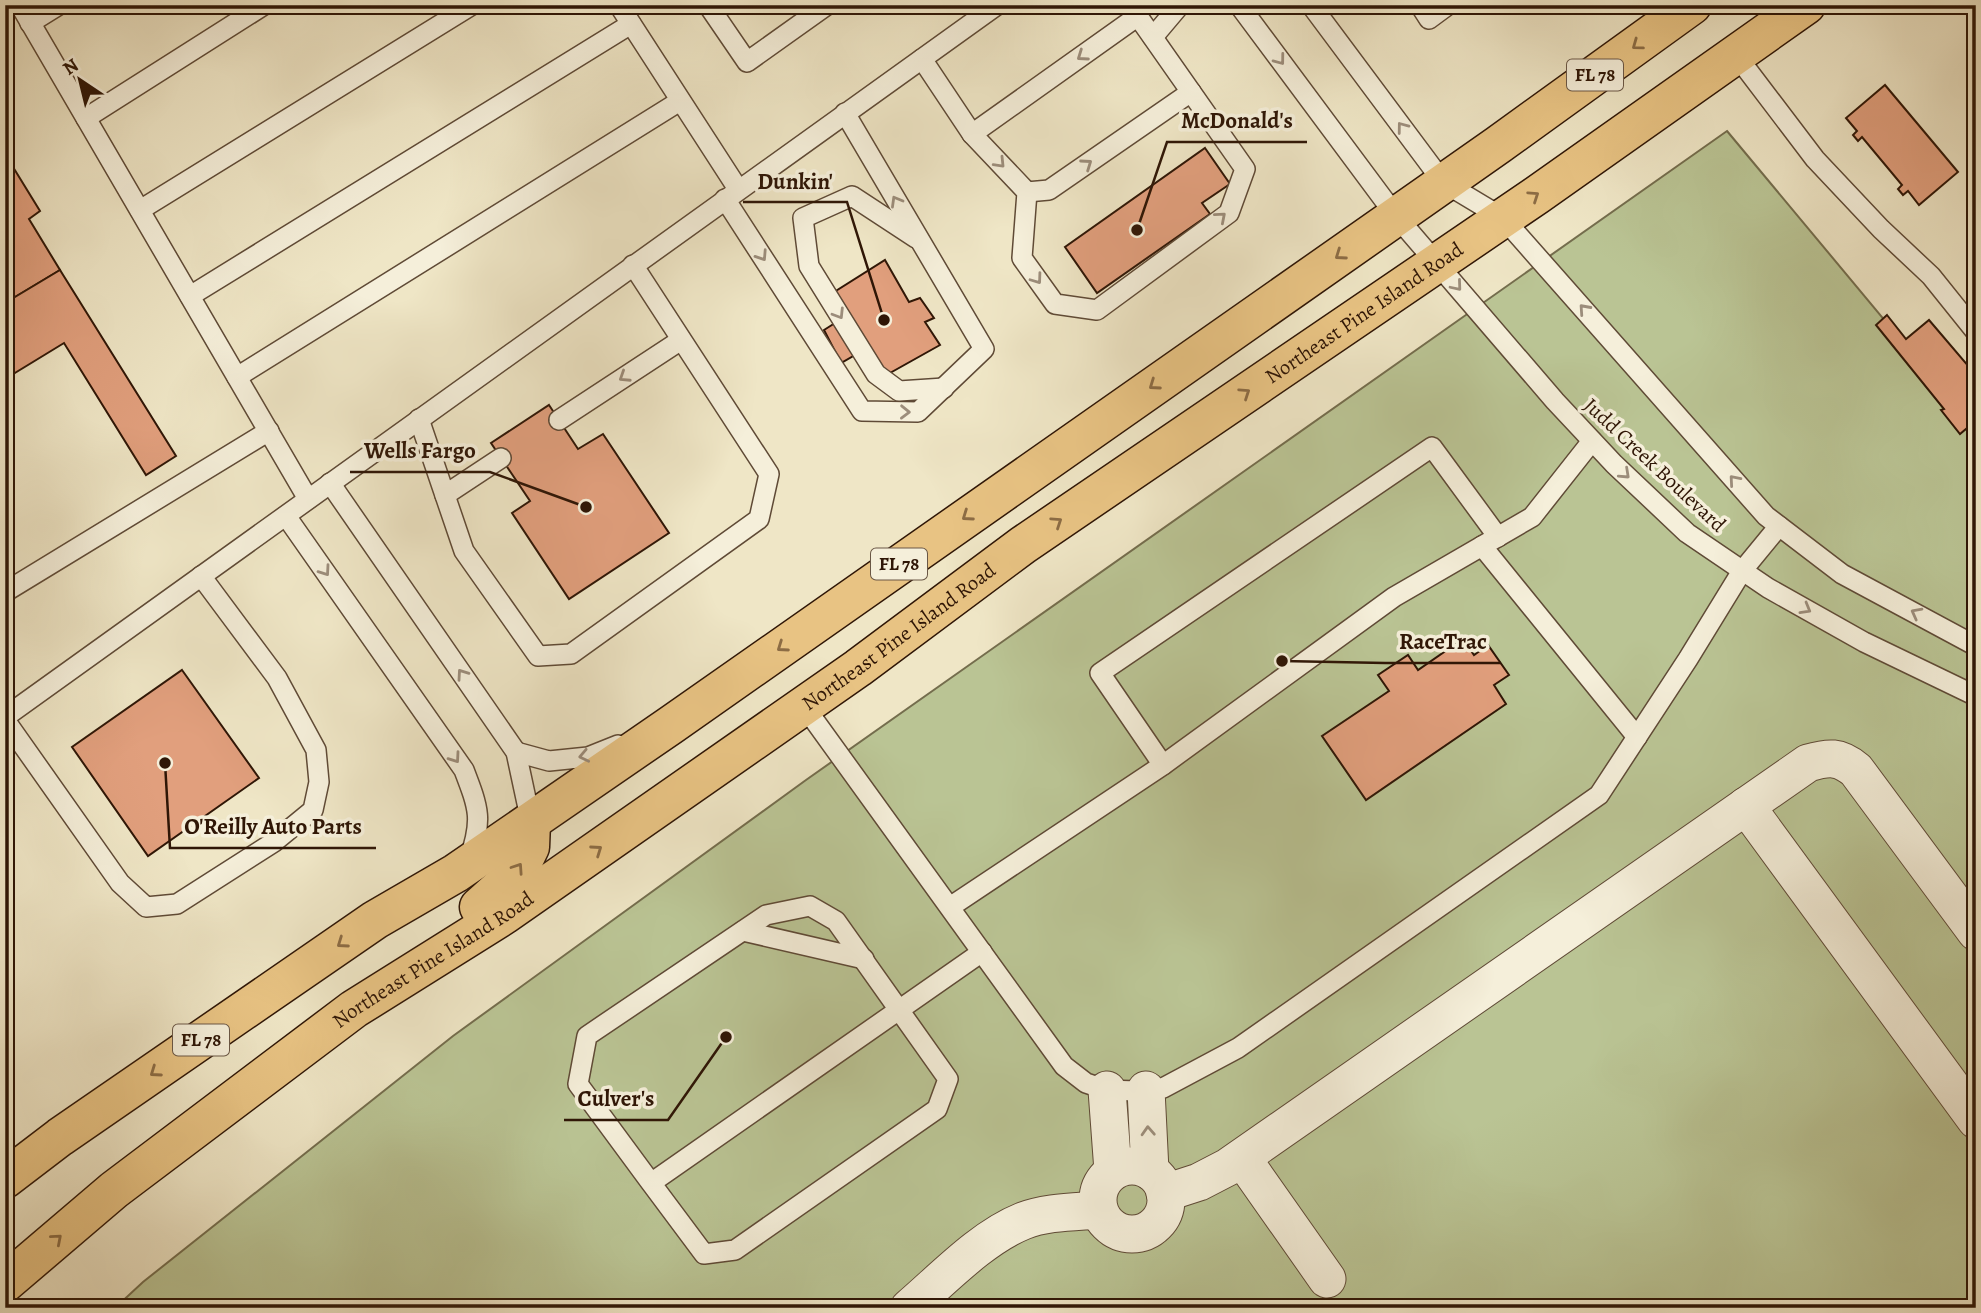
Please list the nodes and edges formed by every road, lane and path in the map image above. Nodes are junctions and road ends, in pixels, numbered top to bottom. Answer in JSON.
{"nodes":[{"id":1,"x":20,"y":5,"type":"edge"},
{"id":2,"x":59,"y":5,"type":"edge"},
{"id":3,"x":264,"y":5,"type":"edge"},
{"id":4,"x":472,"y":5,"type":"edge"},
{"id":5,"x":619,"y":5,"type":"edge"},
{"id":6,"x":708,"y":5,"type":"edge"},
{"id":7,"x":827,"y":5,"type":"edge"},
{"id":8,"x":997,"y":5,"type":"edge"},
{"id":9,"x":1180,"y":5,"type":"edge"},
{"id":10,"x":1239,"y":5,"type":"edge"},
{"id":11,"x":1311,"y":5,"type":"edge"},
{"id":12,"x":1420,"y":5,"type":"edge"},
{"id":13,"x":1448,"y":5,"type":"edge"},
{"id":14,"x":1692,"y":5,"type":"edge"},
{"id":15,"x":1806,"y":5,"type":"edge"},
{"id":16,"x":1134,"y":11,"type":"edge"},
{"id":17,"x":30,"y":23,"type":"junction"},
{"id":18,"x":631,"y":24,"type":"junction"},
{"id":19,"x":1153,"y":37,"type":"junction"},
{"id":20,"x":1736,"y":55,"type":"junction"},
{"id":21,"x":922,"y":59,"type":"junction"},
{"id":22,"x":1191,"y":92,"type":"junction"},
{"id":23,"x":680,"y":101,"type":"junction"},
{"id":24,"x":845,"y":113,"type":"junction"},
{"id":25,"x":86,"y":118,"type":"junction"},
{"id":26,"x":972,"y":134,"type":"junction"},
{"id":27,"x":1443,"y":182,"type":"junction"},
{"id":28,"x":1027,"y":192,"type":"junction"},
{"id":29,"x":731,"y":194,"type":"junction"},
{"id":30,"x":140,"y":210,"type":"junction"},
{"id":31,"x":1396,"y":216,"type":"junction"},
{"id":32,"x":1503,"y":218,"type":"junction"},
{"id":33,"x":920,"y":240,"type":"junction"},
{"id":34,"x":1437,"y":262,"type":"junction"},
{"id":35,"x":633,"y":265,"type":"junction"},
{"id":36,"x":190,"y":296,"type":"junction"},
{"id":37,"x":1976,"y":332,"type":"edge"},
{"id":38,"x":681,"y":340,"type":"junction"},
{"id":39,"x":237,"y":377,"type":"junction"},
{"id":40,"x":944,"y":388,"type":"junction"},
{"id":41,"x":419,"y":419,"type":"junction"},
{"id":42,"x":559,"y":420,"type":"dead end"},
{"id":43,"x":269,"y":431,"type":"junction"},
{"id":44,"x":1592,"y":441,"type":"junction"},
{"id":45,"x":501,"y":458,"type":"dead end"},
{"id":46,"x":330,"y":483,"type":"junction"},
{"id":47,"x":445,"y":495,"type":"junction"},
{"id":48,"x":308,"y":499,"type":"junction"},
{"id":49,"x":286,"y":516,"type":"junction"},
{"id":50,"x":1779,"y":526,"type":"junction"},
{"id":51,"x":1490,"y":542,"type":"junction"},
{"id":52,"x":1742,"y":571,"type":"junction"},
{"id":53,"x":201,"y":576,"type":"junction"},
{"id":54,"x":5,"y":592,"type":"edge"},
{"id":55,"x":1976,"y":646,"type":"edge"},
{"id":56,"x":1976,"y":696,"type":"edge"},
{"id":57,"x":804,"y":706,"type":"junction"},
{"id":58,"x":5,"y":719,"type":"edge"},
{"id":59,"x":671,"y":724,"type":"junction"},
{"id":60,"x":1637,"y":737,"type":"junction"},
{"id":61,"x":516,"y":752,"type":"junction"},
{"id":62,"x":1163,"y":765,"type":"junction"},
{"id":63,"x":1746,"y":806,"type":"junction"},
{"id":64,"x":531,"y":822,"type":"junction"},
{"id":65,"x":467,"y":866,"type":"junction"},
{"id":66,"x":950,"y":908,"type":"junction"},
{"id":67,"x":1974,"y":926,"type":"edge"},
{"id":68,"x":743,"y":931,"type":"junction"},
{"id":69,"x":982,"y":952,"type":"junction"},
{"id":70,"x":864,"y":959,"type":"junction"},
{"id":71,"x":900,"y":1009,"type":"junction"},
{"id":72,"x":1107,"y":1090,"type":"junction"},
{"id":73,"x":1146,"y":1090,"type":"junction"},
{"id":74,"x":1976,"y":1119,"type":"edge"},
{"id":75,"x":179,"y":1140,"type":"junction"},
{"id":76,"x":1242,"y":1158,"type":"junction"},
{"id":77,"x":1113,"y":1171,"type":"junction"},
{"id":78,"x":5,"y":1179,"type":"edge"},
{"id":79,"x":1157,"y":1182,"type":"junction"},
{"id":80,"x":651,"y":1183,"type":"junction"},
{"id":81,"x":1099,"y":1210,"type":"junction"},
{"id":82,"x":1327,"y":1279,"type":"dead end"},
{"id":83,"x":5,"y":1283,"type":"edge"},
{"id":84,"x":909,"y":1308,"type":"edge"}],
"edges":[{"from":1,"to":17,"type":"lane"},
{"from":2,"to":17,"type":"lane"},
{"from":3,"to":25,"type":"lane"},
{"from":4,"to":30,"type":"lane"},
{"from":5,"to":18,"type":"lane"},
{"from":6,"to":7,"type":"lane"},
{"from":8,"to":21,"type":"lane"},
{"from":9,"to":19,"type":"lane"},
{"from":10,"to":31,"type":"lane","name":"Judd Creek Boulevard","one_way":true},
{"from":27,"to":11,"type":"lane","one_way":true},
{"from":12,"to":13,"type":"lane"},
{"from":14,"to":27,"type":"main road","number":"FL 78","one_way":true},
{"from":15,"to":20,"type":"main road","name":"Northeast Pine Island Road","number":"FL 78"},
{"from":16,"to":19,"type":"lane"},
{"from":16,"to":26,"type":"lane","one_way":true},
{"from":17,"to":25,"type":"lane"},
{"from":18,"to":23,"type":"lane"},
{"from":18,"to":36,"type":"lane"},
{"from":19,"to":22,"type":"lane"},
{"from":32,"to":20,"type":"main road","name":"Northeast Pine Island Road","number":"FL 78","one_way":true},
{"from":20,"to":37,"type":"lane"},
{"from":21,"to":24,"type":"lane"},
{"from":21,"to":26,"type":"lane"},
{"from":28,"to":22,"type":"lane","one_way":true},
{"from":28,"to":22,"type":"lane","one_way":true},
{"from":23,"to":29,"type":"lane"},
{"from":23,"to":39,"type":"lane"},
{"from":24,"to":29,"type":"lane"},
{"from":33,"to":24,"type":"lane","one_way":true},
{"from":25,"to":30,"type":"lane"},
{"from":26,"to":28,"type":"lane","one_way":true},
{"from":27,"to":31,"type":"main road","number":"FL 78"},
{"from":27,"to":32,"type":"lane","name":"Judd Creek Boulevard"},
{"from":29,"to":35,"type":"lane"},
{"from":29,"to":40,"type":"lane","one_way":true},
{"from":30,"to":36,"type":"lane"},
{"from":31,"to":34,"type":"lane","name":"Judd Creek Boulevard"},
{"from":31,"to":59,"type":"main road","number":"FL 78","one_way":true},
{"from":32,"to":34,"type":"main road","name":"Northeast Pine Island Road","number":"FL 78"},
{"from":50,"to":32,"type":"lane","name":"Judd Creek Boulevard","one_way":true},
{"from":33,"to":40,"type":"lane"},
{"from":33,"to":40,"type":"lane","one_way":true},
{"from":34,"to":44,"type":"lane","name":"Judd Creek Boulevard","one_way":true},
{"from":57,"to":34,"type":"main road","name":"Northeast Pine Island Road","number":"FL 78","one_way":true},
{"from":35,"to":38,"type":"lane"},
{"from":35,"to":41,"type":"lane"},
{"from":36,"to":39,"type":"lane"},
{"from":38,"to":42,"type":"lane","one_way":true},
{"from":38,"to":47,"type":"lane"},
{"from":39,"to":43,"type":"lane"},
{"from":41,"to":46,"type":"lane"},
{"from":41,"to":47,"type":"lane"},
{"from":43,"to":48,"type":"lane"},
{"from":43,"to":54,"type":"lane"},
{"from":44,"to":51,"type":"lane"},
{"from":44,"to":52,"type":"lane","name":"Judd Creek Boulevard","one_way":true},
{"from":45,"to":47,"type":"lane"},
{"from":46,"to":48,"type":"lane"},
{"from":61,"to":46,"type":"lane","one_way":true},
{"from":48,"to":49,"type":"lane"},
{"from":49,"to":53,"type":"lane"},
{"from":49,"to":65,"type":"lane","one_way":true},
{"from":50,"to":52,"type":"lane"},
{"from":55,"to":50,"type":"lane","name":"Judd Creek Boulevard","one_way":true},
{"from":51,"to":60,"type":"lane"},
{"from":51,"to":62,"type":"lane"},
{"from":51,"to":62,"type":"lane"},
{"from":52,"to":56,"type":"lane","name":"Judd Creek Boulevard","one_way":true},
{"from":52,"to":60,"type":"lane"},
{"from":53,"to":58,"type":"lane"},
{"from":53,"to":58,"type":"lane"},
{"from":57,"to":66,"type":"lane"},
{"from":75,"to":57,"type":"main road","name":"Northeast Pine Island Road","number":"FL 78","one_way":true},
{"from":59,"to":61,"type":"lane","one_way":true},
{"from":59,"to":64,"type":"main road","number":"FL 78"},
{"from":60,"to":73,"type":"lane"},
{"from":61,"to":64,"type":"lane"},
{"from":62,"to":66,"type":"lane"},
{"from":63,"to":67,"type":"street"},
{"from":63,"to":74,"type":"street"},
{"from":63,"to":76,"type":"street"},
{"from":64,"to":65,"type":"main road","number":"FL 78"},
{"from":75,"to":64,"type":"main road","one_way":true},
{"from":65,"to":78,"type":"main road","number":"FL 78","one_way":true},
{"from":66,"to":69,"type":"lane"},
{"from":68,"to":70,"type":"lane"},
{"from":68,"to":70,"type":"lane"},
{"from":68,"to":80,"type":"lane"},
{"from":69,"to":71,"type":"lane"},
{"from":69,"to":72,"type":"lane"},
{"from":70,"to":71,"type":"lane"},
{"from":71,"to":80,"type":"lane"},
{"from":71,"to":80,"type":"lane"},
{"from":72,"to":73,"type":"lane"},
{"from":72,"to":77,"type":"street"},
{"from":79,"to":73,"type":"street","one_way":true},
{"from":83,"to":75,"type":"main road","name":"Northeast Pine Island Road","number":"FL 78","one_way":true},
{"from":76,"to":79,"type":"street"},
{"from":76,"to":82,"type":"street"},
{"from":77,"to":79,"type":"street"},
{"from":77,"to":81,"type":"street"},
{"from":79,"to":81,"type":"street"},
{"from":81,"to":84,"type":"street"}]}
